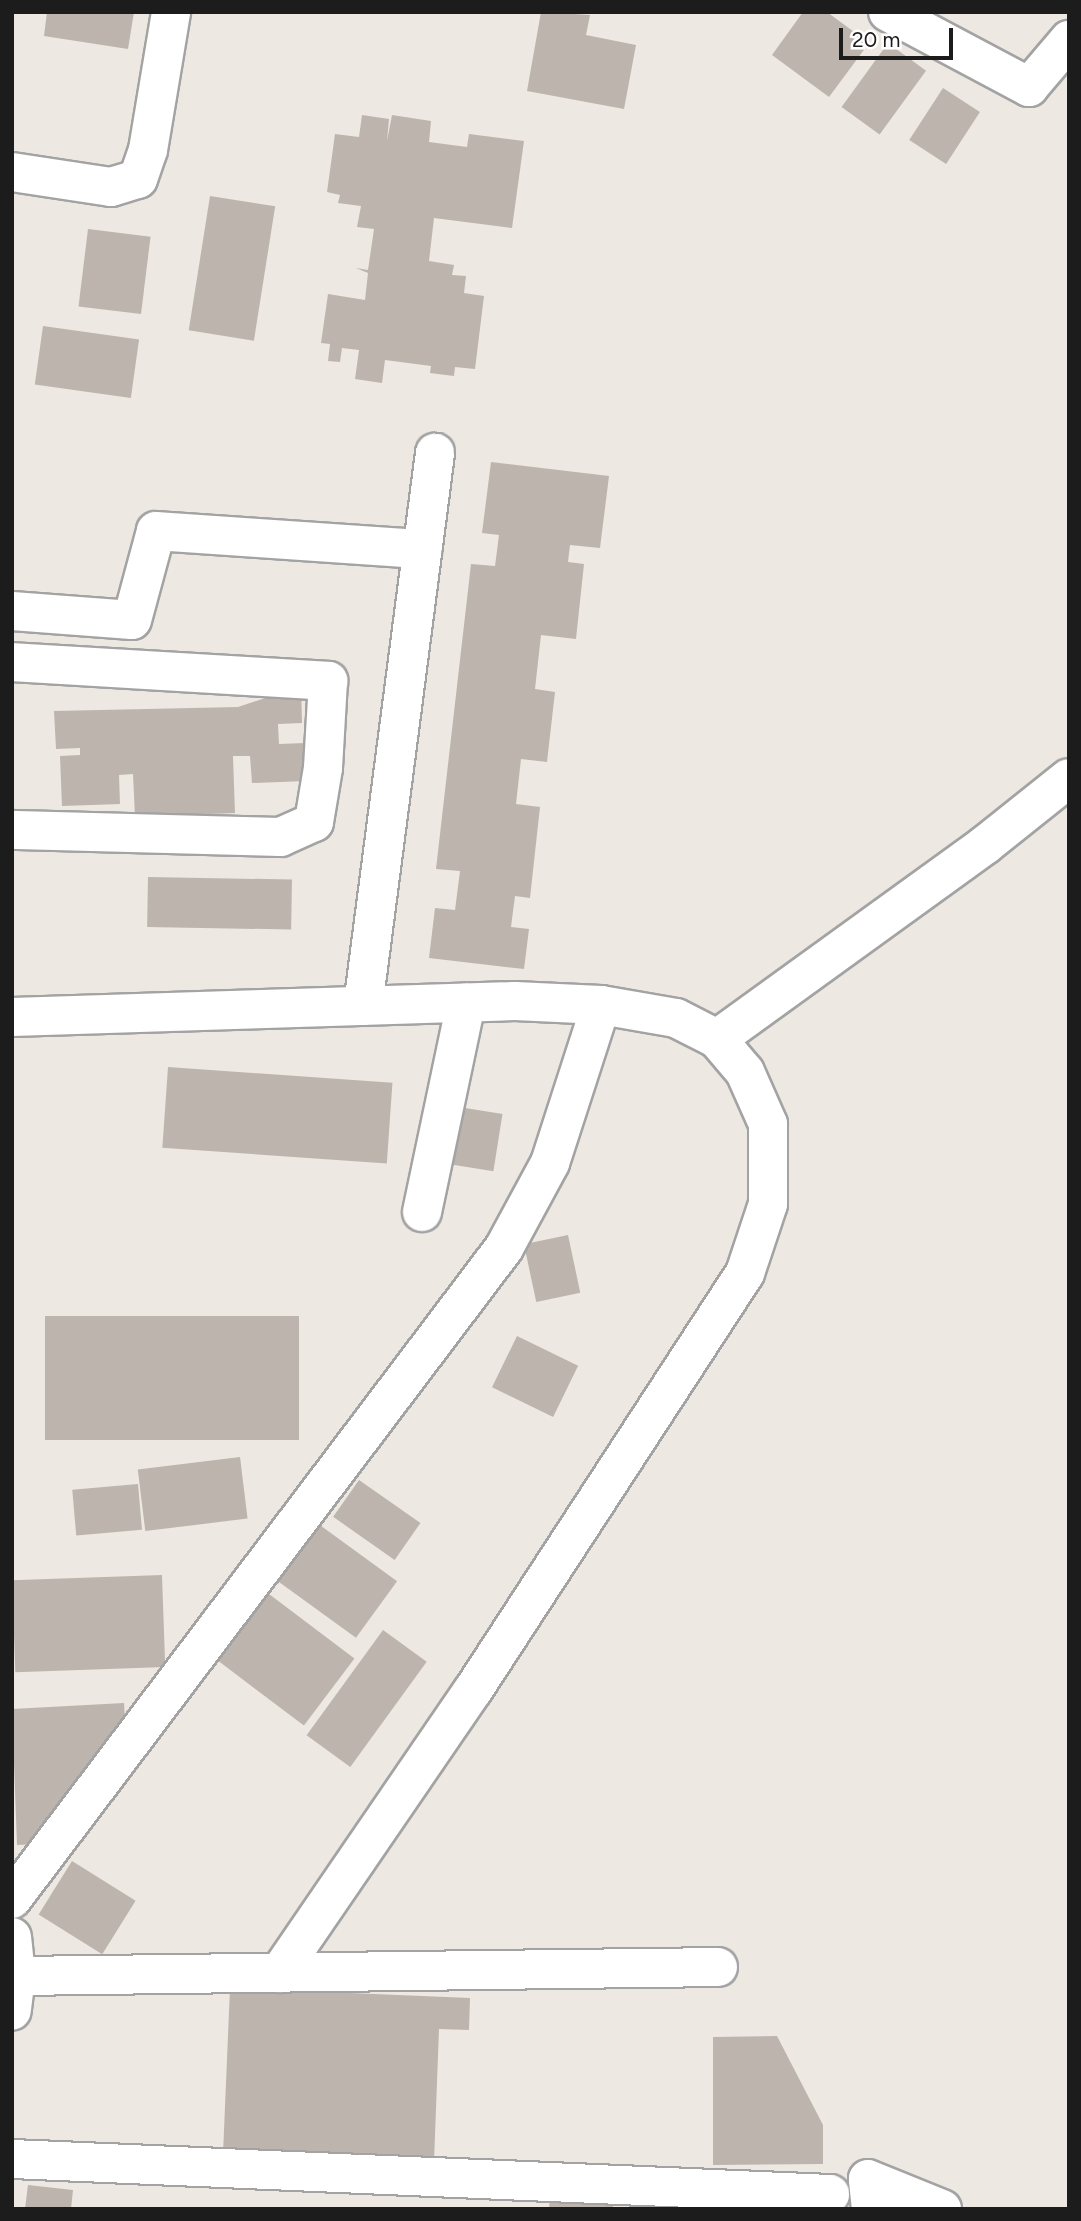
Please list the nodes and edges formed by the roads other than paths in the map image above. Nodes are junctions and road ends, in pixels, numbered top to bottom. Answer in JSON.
{"nodes":[{"id":1,"x":171,"y":12,"type":"edge"},
{"id":2,"x":888,"y":12,"type":"edge"},
{"id":3,"x":1069,"y":40,"type":"edge"},
{"id":4,"x":12,"y":172,"type":"edge"},
{"id":5,"x":435,"y":453,"type":"dead end"},
{"id":6,"x":422,"y":549,"type":"junction"},
{"id":7,"x":12,"y":611,"type":"edge"},
{"id":8,"x":12,"y":662,"type":"edge"},
{"id":9,"x":1069,"y":778,"type":"edge"},
{"id":10,"x":12,"y":831,"type":"edge"},
{"id":11,"x":466,"y":1003,"type":"junction"},
{"id":12,"x":601,"y":1005,"type":"junction"},
{"id":13,"x":363,"y":1006,"type":"junction"},
{"id":14,"x":12,"y":1017,"type":"edge"},
{"id":15,"x":717,"y":1040,"type":"junction"},
{"id":16,"x":422,"y":1212,"type":"dead end"},
{"id":17,"x":12,"y":1899,"type":"edge"},
{"id":18,"x":12,"y":1937,"type":"edge"},
{"id":19,"x":718,"y":1967,"type":"dead end"},
{"id":20,"x":279,"y":1973,"type":"junction"},
{"id":21,"x":14,"y":1994,"type":"edge"},
{"id":22,"x":12,"y":2160,"type":"edge"},
{"id":23,"x":830,"y":2194,"type":"dead end"},
{"id":24,"x":872,"y":2209,"type":"edge"},
{"id":25,"x":942,"y":2209,"type":"edge"}],
"edges":[{"from":1,"to":4,"type":"street"},
{"from":2,"to":3,"type":"street"},
{"from":5,"to":6,"type":"street"},
{"from":6,"to":7,"type":"street"},
{"from":6,"to":13,"type":"street"},
{"from":8,"to":10,"type":"street"},
{"from":9,"to":15,"type":"street"},
{"from":11,"to":12,"type":"street"},
{"from":11,"to":13,"type":"street"},
{"from":11,"to":16,"type":"street"},
{"from":12,"to":15,"type":"street"},
{"from":12,"to":17,"type":"street"},
{"from":13,"to":14,"type":"street"},
{"from":15,"to":20,"type":"street"},
{"from":18,"to":21,"type":"street"},
{"from":19,"to":20,"type":"street"},
{"from":20,"to":21,"type":"street"},
{"from":22,"to":23,"type":"street"},
{"from":24,"to":25,"type":"street"}]}
